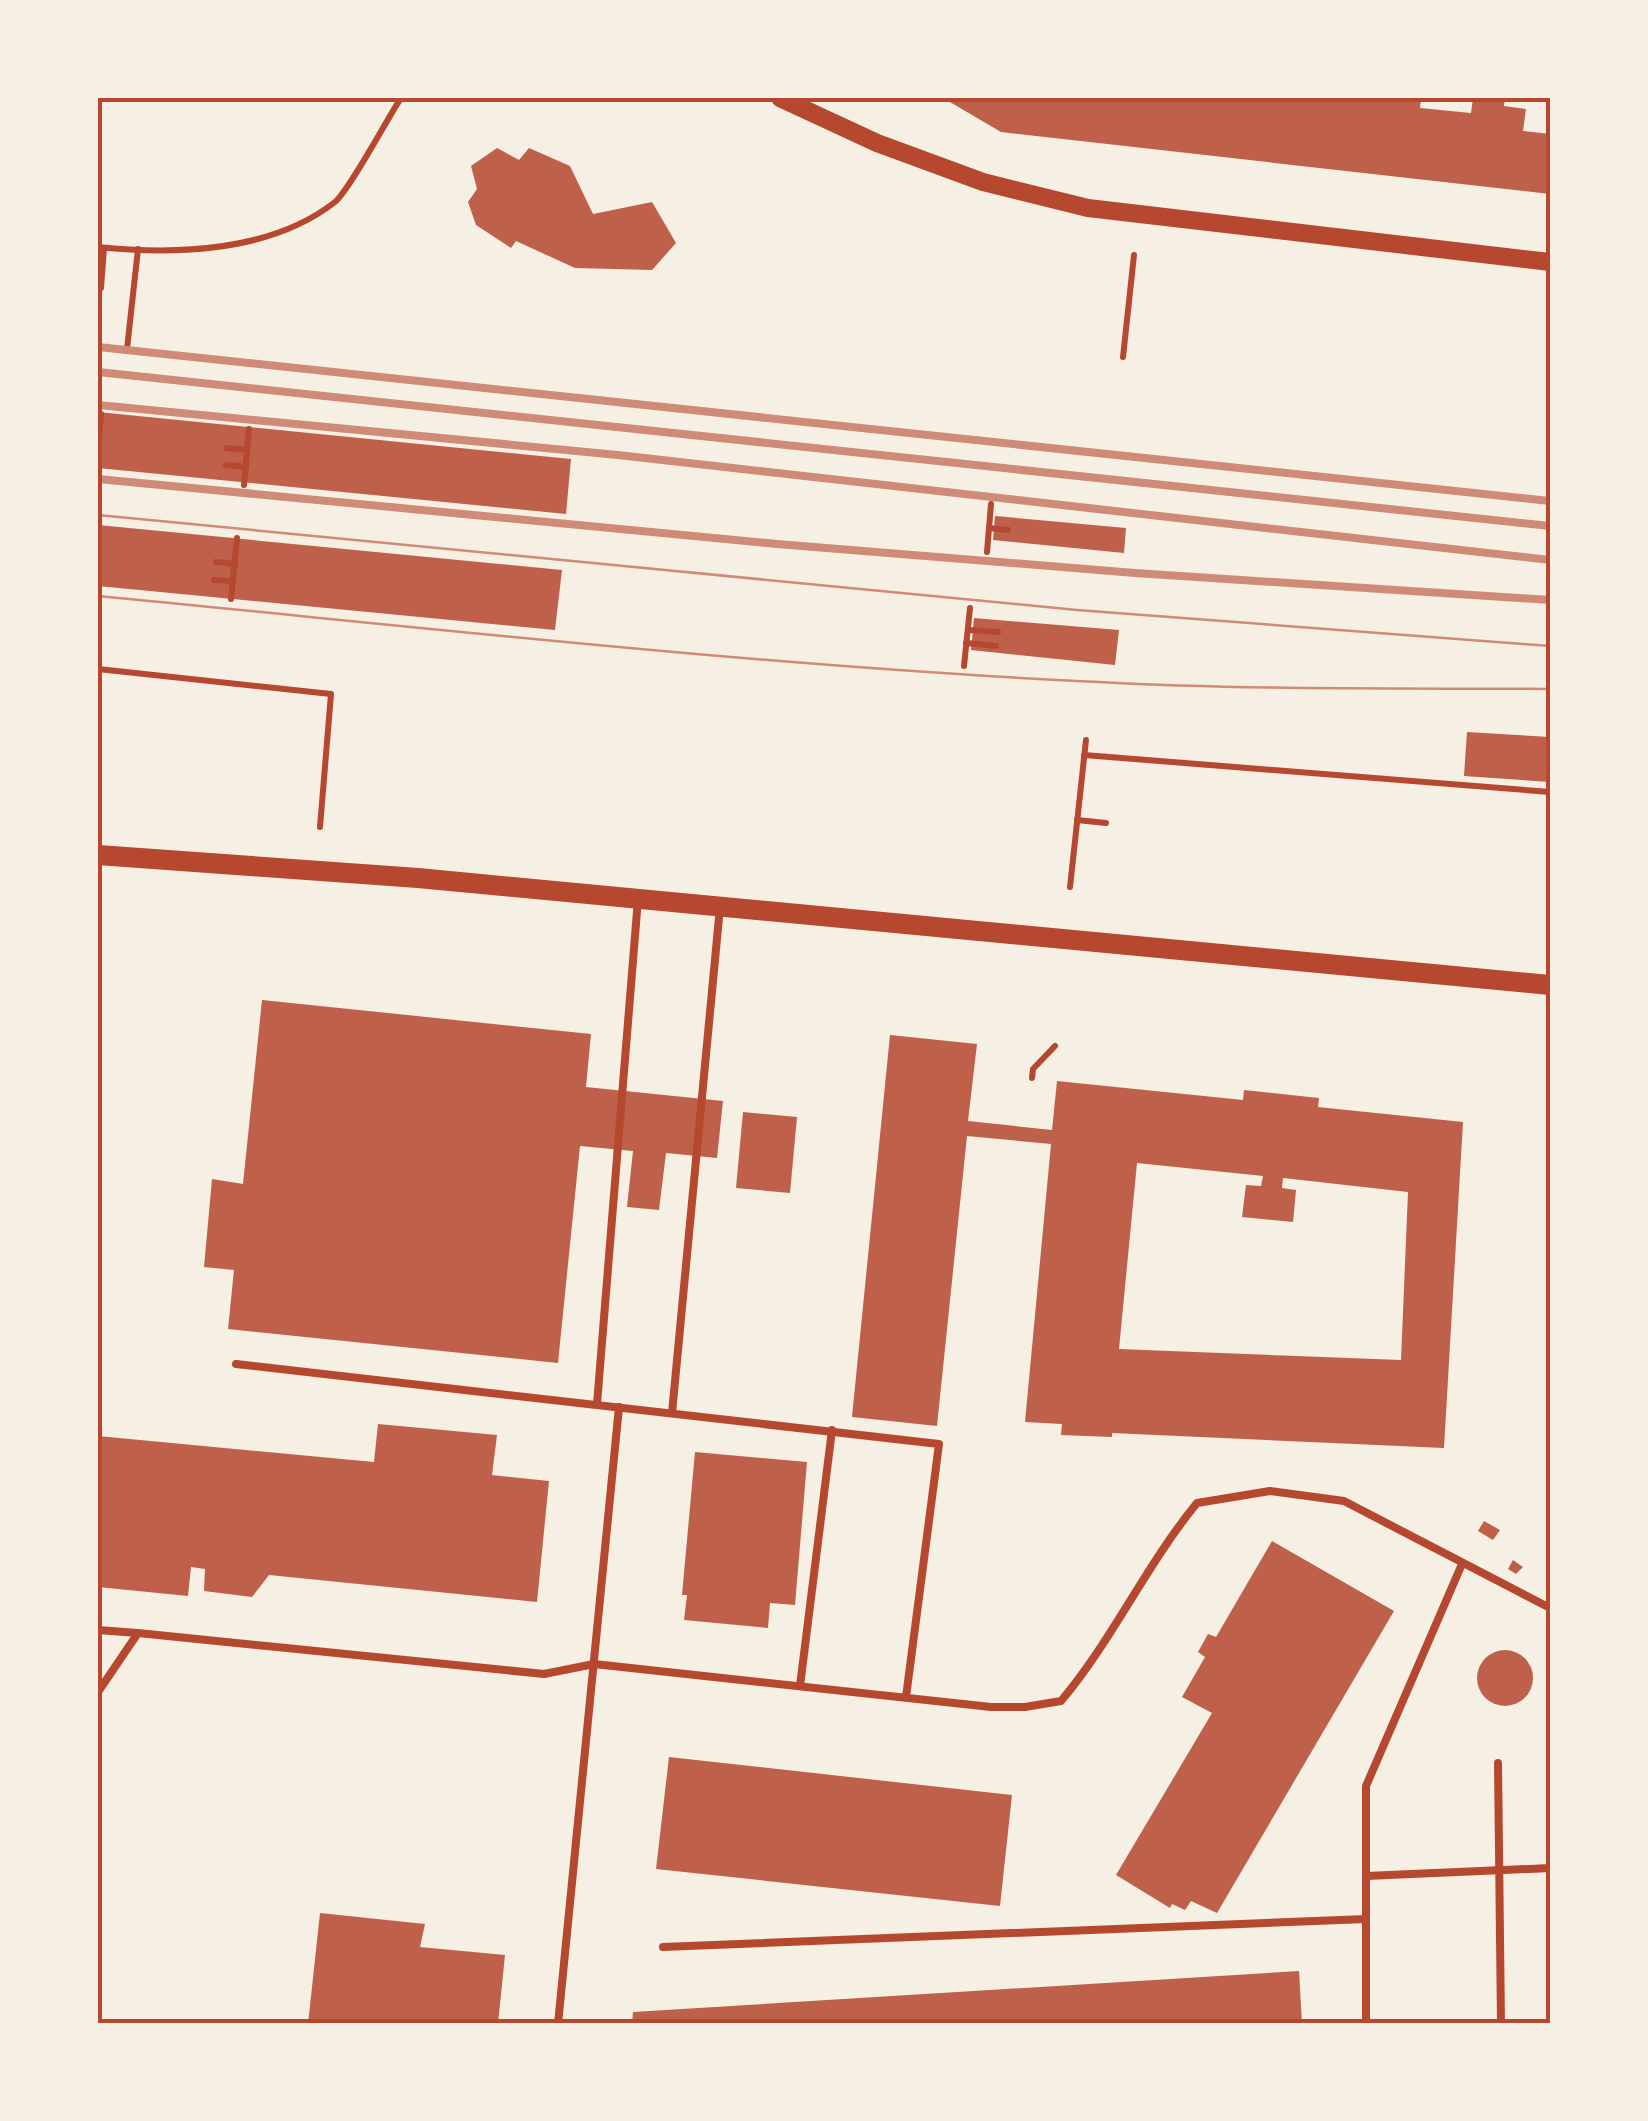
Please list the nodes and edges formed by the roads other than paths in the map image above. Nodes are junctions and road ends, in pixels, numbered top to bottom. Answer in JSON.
{"nodes":[{"id":1,"x":780,"y":98,"type":"edge"},
{"id":2,"x":1550,"y":262,"type":"edge"},
{"id":3,"x":98,"y":855,"type":"edge"},
{"id":4,"x":638,"y":899,"type":"junction"},
{"id":5,"x":720,"y":907,"type":"junction"},
{"id":6,"x":1550,"y":985,"type":"edge"},
{"id":7,"x":236,"y":1364,"type":"dead end"},
{"id":8,"x":597,"y":1404,"type":"junction"},
{"id":9,"x":620,"y":1407,"type":"junction"},
{"id":10,"x":672,"y":1413,"type":"junction"},
{"id":11,"x":832,"y":1430,"type":"junction"},
{"id":12,"x":1462,"y":1564,"type":"junction"},
{"id":13,"x":1550,"y":1608,"type":"edge"},
{"id":14,"x":98,"y":1630,"type":"edge"},
{"id":15,"x":138,"y":1633,"type":"junction"},
{"id":16,"x":594,"y":1664,"type":"junction"},
{"id":17,"x":800,"y":1686,"type":"junction"},
{"id":18,"x":98,"y":1692,"type":"edge"},
{"id":19,"x":906,"y":1697,"type":"junction"},
{"id":20,"x":1498,"y":1764,"type":"dead end"},
{"id":21,"x":1550,"y":1868,"type":"edge"},
{"id":22,"x":1497,"y":1870,"type":"junction"},
{"id":23,"x":1366,"y":1876,"type":"junction"},
{"id":24,"x":1366,"y":1919,"type":"junction"},
{"id":25,"x":663,"y":1947,"type":"dead end"},
{"id":26,"x":558,"y":2024,"type":"edge"},
{"id":27,"x":1366,"y":2024,"type":"edge"},
{"id":28,"x":1501,"y":2024,"type":"edge"}],
"edges":[{"from":1,"to":2,"type":"street"},
{"from":3,"to":4,"type":"main road"},
{"from":4,"to":5,"type":"main road"},
{"from":4,"to":8,"type":"lane"},
{"from":5,"to":6,"type":"main road"},
{"from":5,"to":10,"type":"lane"},
{"from":7,"to":8,"type":"lane"},
{"from":8,"to":9,"type":"lane"},
{"from":9,"to":10,"type":"lane"},
{"from":9,"to":16,"type":"lane"},
{"from":10,"to":11,"type":"lane"},
{"from":11,"to":17,"type":"lane"},
{"from":11,"to":19,"type":"lane"},
{"from":12,"to":13,"type":"lane"},
{"from":12,"to":19,"type":"lane"},
{"from":12,"to":23,"type":"lane"},
{"from":14,"to":15,"type":"lane"},
{"from":15,"to":16,"type":"lane"},
{"from":15,"to":18,"type":"lane"},
{"from":16,"to":17,"type":"lane"},
{"from":16,"to":26,"type":"lane"},
{"from":17,"to":19,"type":"lane"},
{"from":20,"to":22,"type":"lane"},
{"from":21,"to":22,"type":"lane"},
{"from":22,"to":23,"type":"lane"},
{"from":22,"to":28,"type":"lane"},
{"from":23,"to":24,"type":"lane"},
{"from":24,"to":25,"type":"lane"},
{"from":24,"to":27,"type":"lane"}]}
